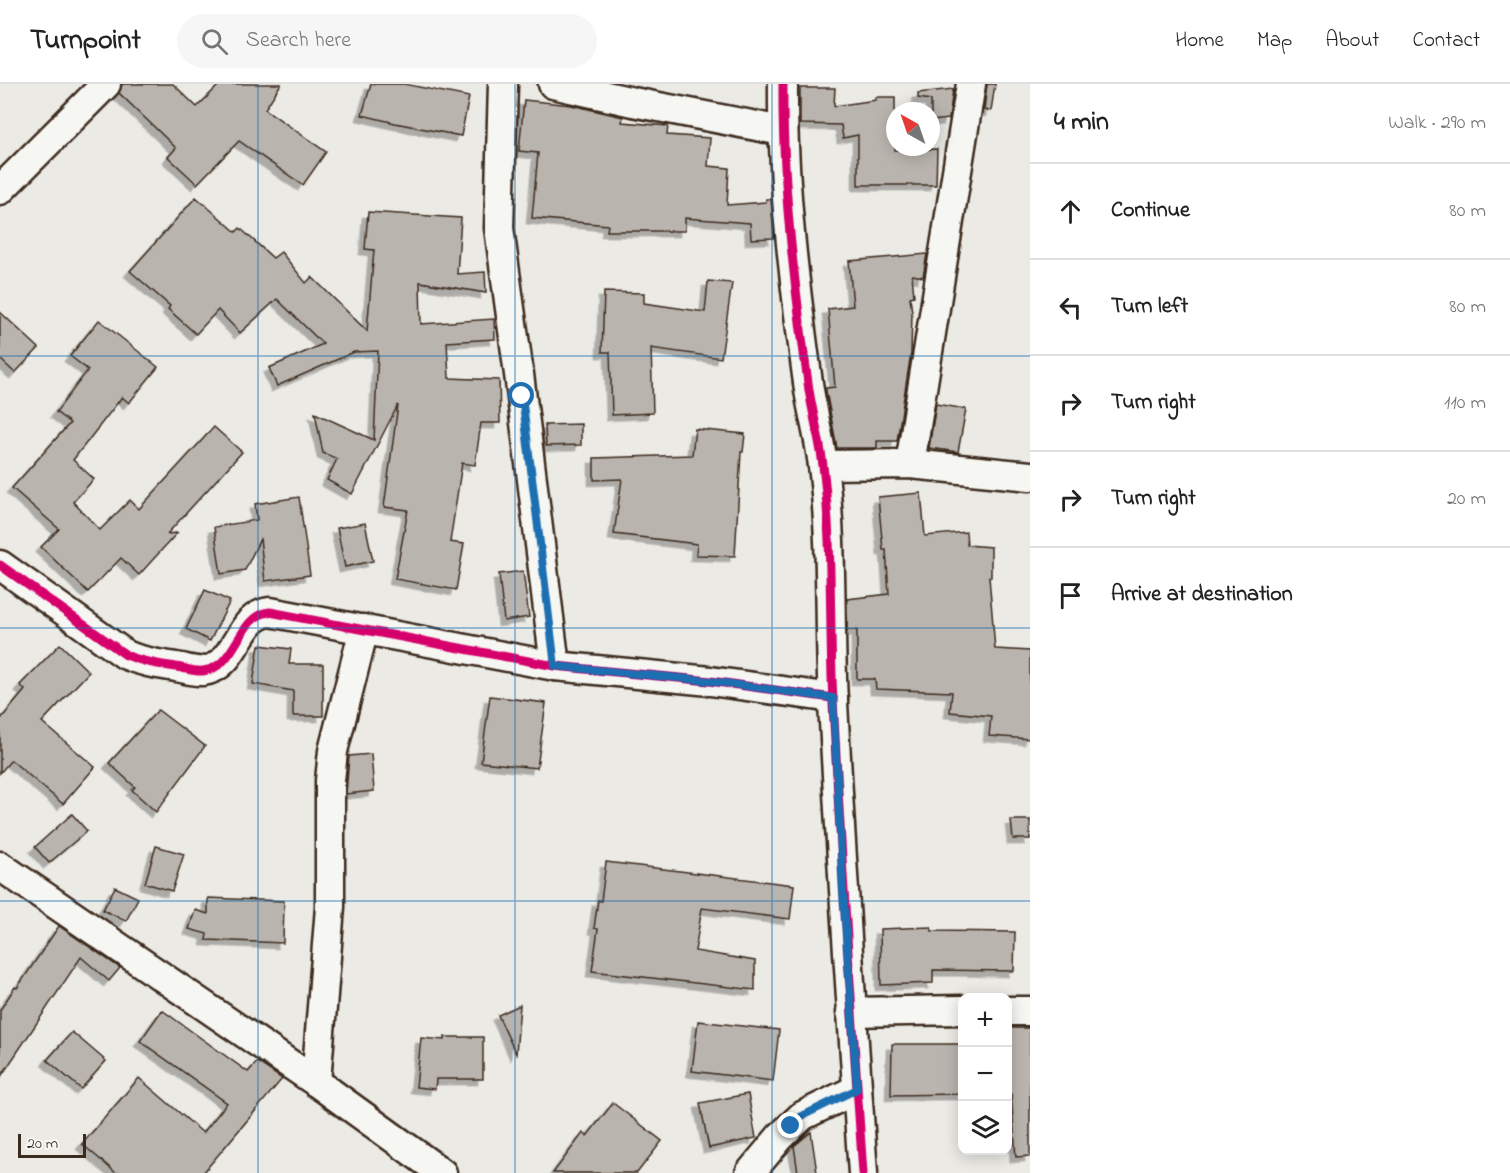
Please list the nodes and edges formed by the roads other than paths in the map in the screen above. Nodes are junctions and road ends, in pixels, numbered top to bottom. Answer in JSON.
{"nodes":[{"id":1,"x":105,"y":84,"type":"edge"},
{"id":2,"x":503,"y":84,"type":"edge"},
{"id":3,"x":553,"y":84,"type":"edge"},
{"id":4,"x":783,"y":84,"type":"edge"},
{"id":5,"x":971,"y":84,"type":"edge"},
{"id":6,"x":782,"y":131,"type":"junction"},
{"id":7,"x":0,"y":190,"type":"edge"},
{"id":8,"x":910,"y":464,"type":"junction"},
{"id":9,"x":823,"y":465,"type":"junction"},
{"id":10,"x":1030,"y":476,"type":"edge"},
{"id":11,"x":0,"y":565,"type":"edge"},
{"id":12,"x":364,"y":629,"type":"junction"},
{"id":13,"x":555,"y":666,"type":"junction"},
{"id":14,"x":833,"y":698,"type":"junction"},
{"id":15,"x":0,"y":866,"type":"edge"},
{"id":16,"x":958,"y":1010,"type":"edge"},
{"id":17,"x":1012,"y":1011,"type":"edge"},
{"id":18,"x":1030,"y":1011,"type":"edge"},
{"id":19,"x":851,"y":1012,"type":"junction"},
{"id":20,"x":316,"y":1082,"type":"junction"},
{"id":21,"x":857,"y":1089,"type":"junction"},
{"id":22,"x":442,"y":1173,"type":"edge"},
{"id":23,"x":750,"y":1173,"type":"edge"},
{"id":24,"x":863,"y":1173,"type":"edge"}],
"edges":[{"from":1,"to":7,"type":"street"},
{"from":2,"to":13,"type":"street"},
{"from":3,"to":6,"type":"street"},
{"from":4,"to":6,"type":"street"},
{"from":5,"to":8,"type":"street"},
{"from":6,"to":9,"type":"street"},
{"from":8,"to":9,"type":"street"},
{"from":8,"to":10,"type":"street"},
{"from":9,"to":14,"type":"street"},
{"from":11,"to":12,"type":"street"},
{"from":12,"to":13,"type":"street"},
{"from":12,"to":20,"type":"street"},
{"from":13,"to":14,"type":"street"},
{"from":14,"to":19,"type":"street"},
{"from":15,"to":20,"type":"street"},
{"from":16,"to":19,"type":"street"},
{"from":17,"to":18,"type":"street"},
{"from":19,"to":21,"type":"street"},
{"from":20,"to":22,"type":"street"},
{"from":21,"to":23,"type":"street"},
{"from":21,"to":24,"type":"street"}]}
